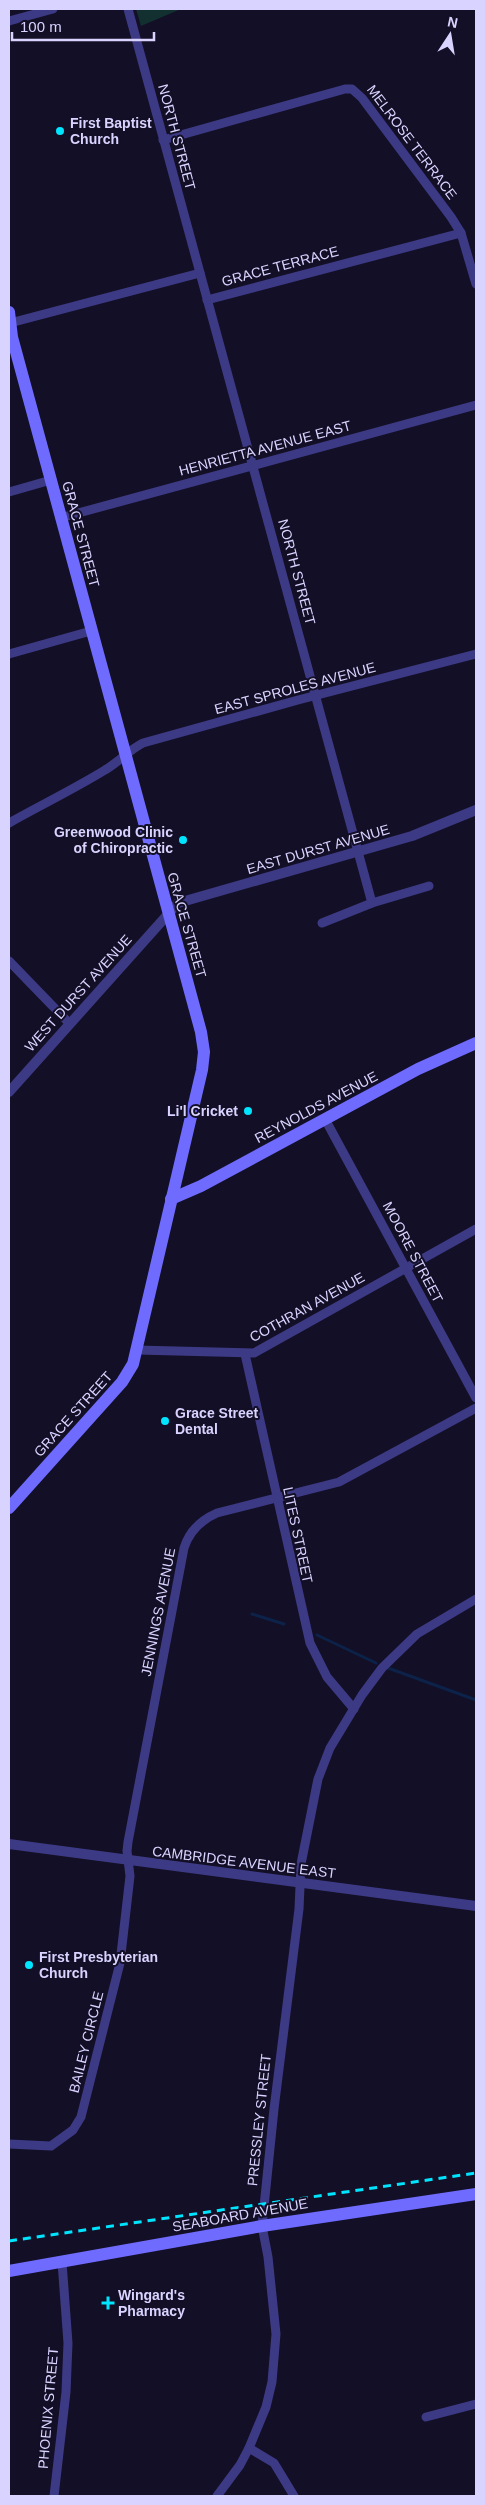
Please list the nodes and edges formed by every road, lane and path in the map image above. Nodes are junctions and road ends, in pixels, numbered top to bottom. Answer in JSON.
{"nodes":[{"id":1,"x":53,"y":9,"type":"edge"},
{"id":2,"x":128,"y":9,"type":"edge"},
{"id":3,"x":9,"y":21,"type":"edge"},
{"id":4,"x":163,"y":140,"type":"junction"},
{"id":5,"x":461,"y":233,"type":"junction"},
{"id":6,"x":200,"y":273,"type":"junction"},
{"id":7,"x":476,"y":284,"type":"edge"},
{"id":8,"x":207,"y":300,"type":"junction"},
{"id":9,"x":9,"y":317,"type":"edge"},
{"id":10,"x":476,"y":405,"type":"edge"},
{"id":11,"x":253,"y":465,"type":"junction"},
{"id":12,"x":51,"y":480,"type":"junction"},
{"id":13,"x":9,"y":492,"type":"edge"},
{"id":14,"x":60,"y":518,"type":"junction"},
{"id":15,"x":91,"y":631,"type":"junction"},
{"id":16,"x":9,"y":654,"type":"edge"},
{"id":17,"x":476,"y":654,"type":"edge"},
{"id":18,"x":316,"y":696,"type":"junction"},
{"id":19,"x":125,"y":758,"type":"junction"},
{"id":20,"x":476,"y":810,"type":"edge"},
{"id":21,"x":9,"y":823,"type":"edge"},
{"id":22,"x":357,"y":852,"type":"junction"},
{"id":23,"x":429,"y":886,"type":"dead end"},
{"id":24,"x":372,"y":903,"type":"junction"},
{"id":25,"x":168,"y":913,"type":"junction"},
{"id":26,"x":322,"y":923,"type":"dead end"},
{"id":27,"x":9,"y":961,"type":"edge"},
{"id":28,"x":70,"y":1024,"type":"junction"},
{"id":29,"x":476,"y":1043,"type":"edge"},
{"id":30,"x":9,"y":1092,"type":"edge"},
{"id":31,"x":325,"y":1119,"type":"junction"},
{"id":32,"x":171,"y":1199,"type":"junction"},
{"id":33,"x":476,"y":1229,"type":"edge"},
{"id":34,"x":406,"y":1268,"type":"junction"},
{"id":35,"x":137,"y":1350,"type":"junction"},
{"id":36,"x":245,"y":1354,"type":"junction"},
{"id":37,"x":476,"y":1398,"type":"edge"},
{"id":38,"x":476,"y":1408,"type":"edge"},
{"id":39,"x":276,"y":1498,"type":"junction"},
{"id":40,"x":9,"y":1508,"type":"edge"},
{"id":41,"x":476,"y":1599,"type":"edge"},
{"id":42,"x":354,"y":1709,"type":"junction"},
{"id":43,"x":9,"y":1844,"type":"edge"},
{"id":44,"x":129,"y":1860,"type":"junction"},
{"id":45,"x":300,"y":1883,"type":"junction"},
{"id":46,"x":476,"y":1906,"type":"edge"},
{"id":47,"x":9,"y":2144,"type":"edge"},
{"id":48,"x":476,"y":2194,"type":"edge"},
{"id":49,"x":262,"y":2226,"type":"junction"},
{"id":50,"x":62,"y":2262,"type":"junction"},
{"id":51,"x":9,"y":2271,"type":"edge"},
{"id":52,"x":476,"y":2404,"type":"edge"},
{"id":53,"x":426,"y":2417,"type":"dead end"},
{"id":54,"x":249,"y":2448,"type":"junction"},
{"id":55,"x":54,"y":2496,"type":"edge"},
{"id":56,"x":217,"y":2496,"type":"edge"},
{"id":57,"x":294,"y":2496,"type":"edge"}],
"edges":[{"from":1,"to":3,"type":"street"},
{"from":2,"to":4,"type":"street","name":"NORTH STREET"},
{"from":4,"to":5,"type":"street","name":"MELROSE TERRACE"},
{"from":4,"to":6,"type":"street","name":"NORTH STREET"},
{"from":5,"to":7,"type":"street","name":"MELROSE TERRACE"},
{"from":5,"to":8,"type":"street","name":"GRACE TERRACE"},
{"from":6,"to":8,"type":"street","name":"GRACE TERRACE"},
{"from":6,"to":9,"type":"street","name":"GRACE TERRACE"},
{"from":8,"to":11,"type":"street","name":"NORTH STREET"},
{"from":9,"to":12,"type":"main road","name":"GRACE STREET"},
{"from":10,"to":11,"type":"street","name":"HENRIETTA AVENUE EAST"},
{"from":11,"to":14,"type":"street","name":"HENRIETTA AVENUE EAST"},
{"from":11,"to":18,"type":"street","name":"NORTH STREET"},
{"from":12,"to":13,"type":"street"},
{"from":12,"to":14,"type":"main road","name":"GRACE STREET"},
{"from":14,"to":15,"type":"main road","name":"GRACE STREET"},
{"from":15,"to":16,"type":"street"},
{"from":15,"to":19,"type":"main road","name":"GRACE STREET"},
{"from":17,"to":18,"type":"street","name":"EAST SPROLES AVENUE"},
{"from":18,"to":19,"type":"street","name":"EAST SPROLES AVENUE"},
{"from":18,"to":22,"type":"street","name":"NORTH STREET"},
{"from":19,"to":21,"type":"street","name":"EAST SPROLES AVENUE"},
{"from":19,"to":25,"type":"main road","name":"GRACE STREET"},
{"from":20,"to":22,"type":"street","name":"EAST DURST AVENUE"},
{"from":22,"to":24,"type":"street","name":"NORTH STREET"},
{"from":22,"to":25,"type":"street","name":"EAST DURST AVENUE"},
{"from":23,"to":24,"type":"street"},
{"from":24,"to":26,"type":"street"},
{"from":25,"to":28,"type":"street","name":"WEST DURST AVENUE"},
{"from":25,"to":32,"type":"main road","name":"GRACE STREET"},
{"from":27,"to":28,"type":"street"},
{"from":28,"to":30,"type":"street","name":"WEST DURST AVENUE"},
{"from":29,"to":31,"type":"main road","name":"REYNOLDS AVENUE"},
{"from":31,"to":32,"type":"main road","name":"REYNOLDS AVENUE"},
{"from":31,"to":34,"type":"street","name":"MOORE STREET"},
{"from":32,"to":35,"type":"main road","name":"GRACE STREET"},
{"from":33,"to":34,"type":"street","name":"COTHRAN AVENUE"},
{"from":34,"to":36,"type":"street","name":"COTHRAN AVENUE"},
{"from":34,"to":37,"type":"street","name":"MOORE STREET"},
{"from":35,"to":36,"type":"street","name":"COTHRAN AVENUE"},
{"from":35,"to":40,"type":"main road","name":"GRACE STREET"},
{"from":36,"to":39,"type":"street","name":"LITES STREET"},
{"from":38,"to":39,"type":"street","name":"JENNINGS AVENUE"},
{"from":39,"to":42,"type":"street","name":"LITES STREET"},
{"from":39,"to":44,"type":"street","name":"JENNINGS AVENUE"},
{"from":41,"to":42,"type":"street","name":"PRESSLEY STREET"},
{"from":42,"to":45,"type":"street","name":"PRESSLEY STREET"},
{"from":43,"to":44,"type":"street","name":"CAMBRIDGE AVENUE EAST"},
{"from":44,"to":45,"type":"street","name":"CAMBRIDGE AVENUE EAST"},
{"from":44,"to":47,"type":"street","name":"BAILEY CIRCLE"},
{"from":45,"to":46,"type":"street","name":"CAMBRIDGE AVENUE EAST"},
{"from":45,"to":49,"type":"street","name":"PRESSLEY STREET"},
{"from":48,"to":49,"type":"main road","name":"SEABOARD AVENUE"},
{"from":49,"to":50,"type":"main road","name":"SEABOARD AVENUE"},
{"from":49,"to":54,"type":"street","name":"PRESSLEY STREET"},
{"from":50,"to":51,"type":"main road","name":"SEABOARD AVENUE"},
{"from":50,"to":55,"type":"street","name":"PHOENIX STREET"},
{"from":52,"to":53,"type":"street"},
{"from":54,"to":56,"type":"street","name":"PRESSLEY STREET"},
{"from":54,"to":57,"type":"street"}]}
